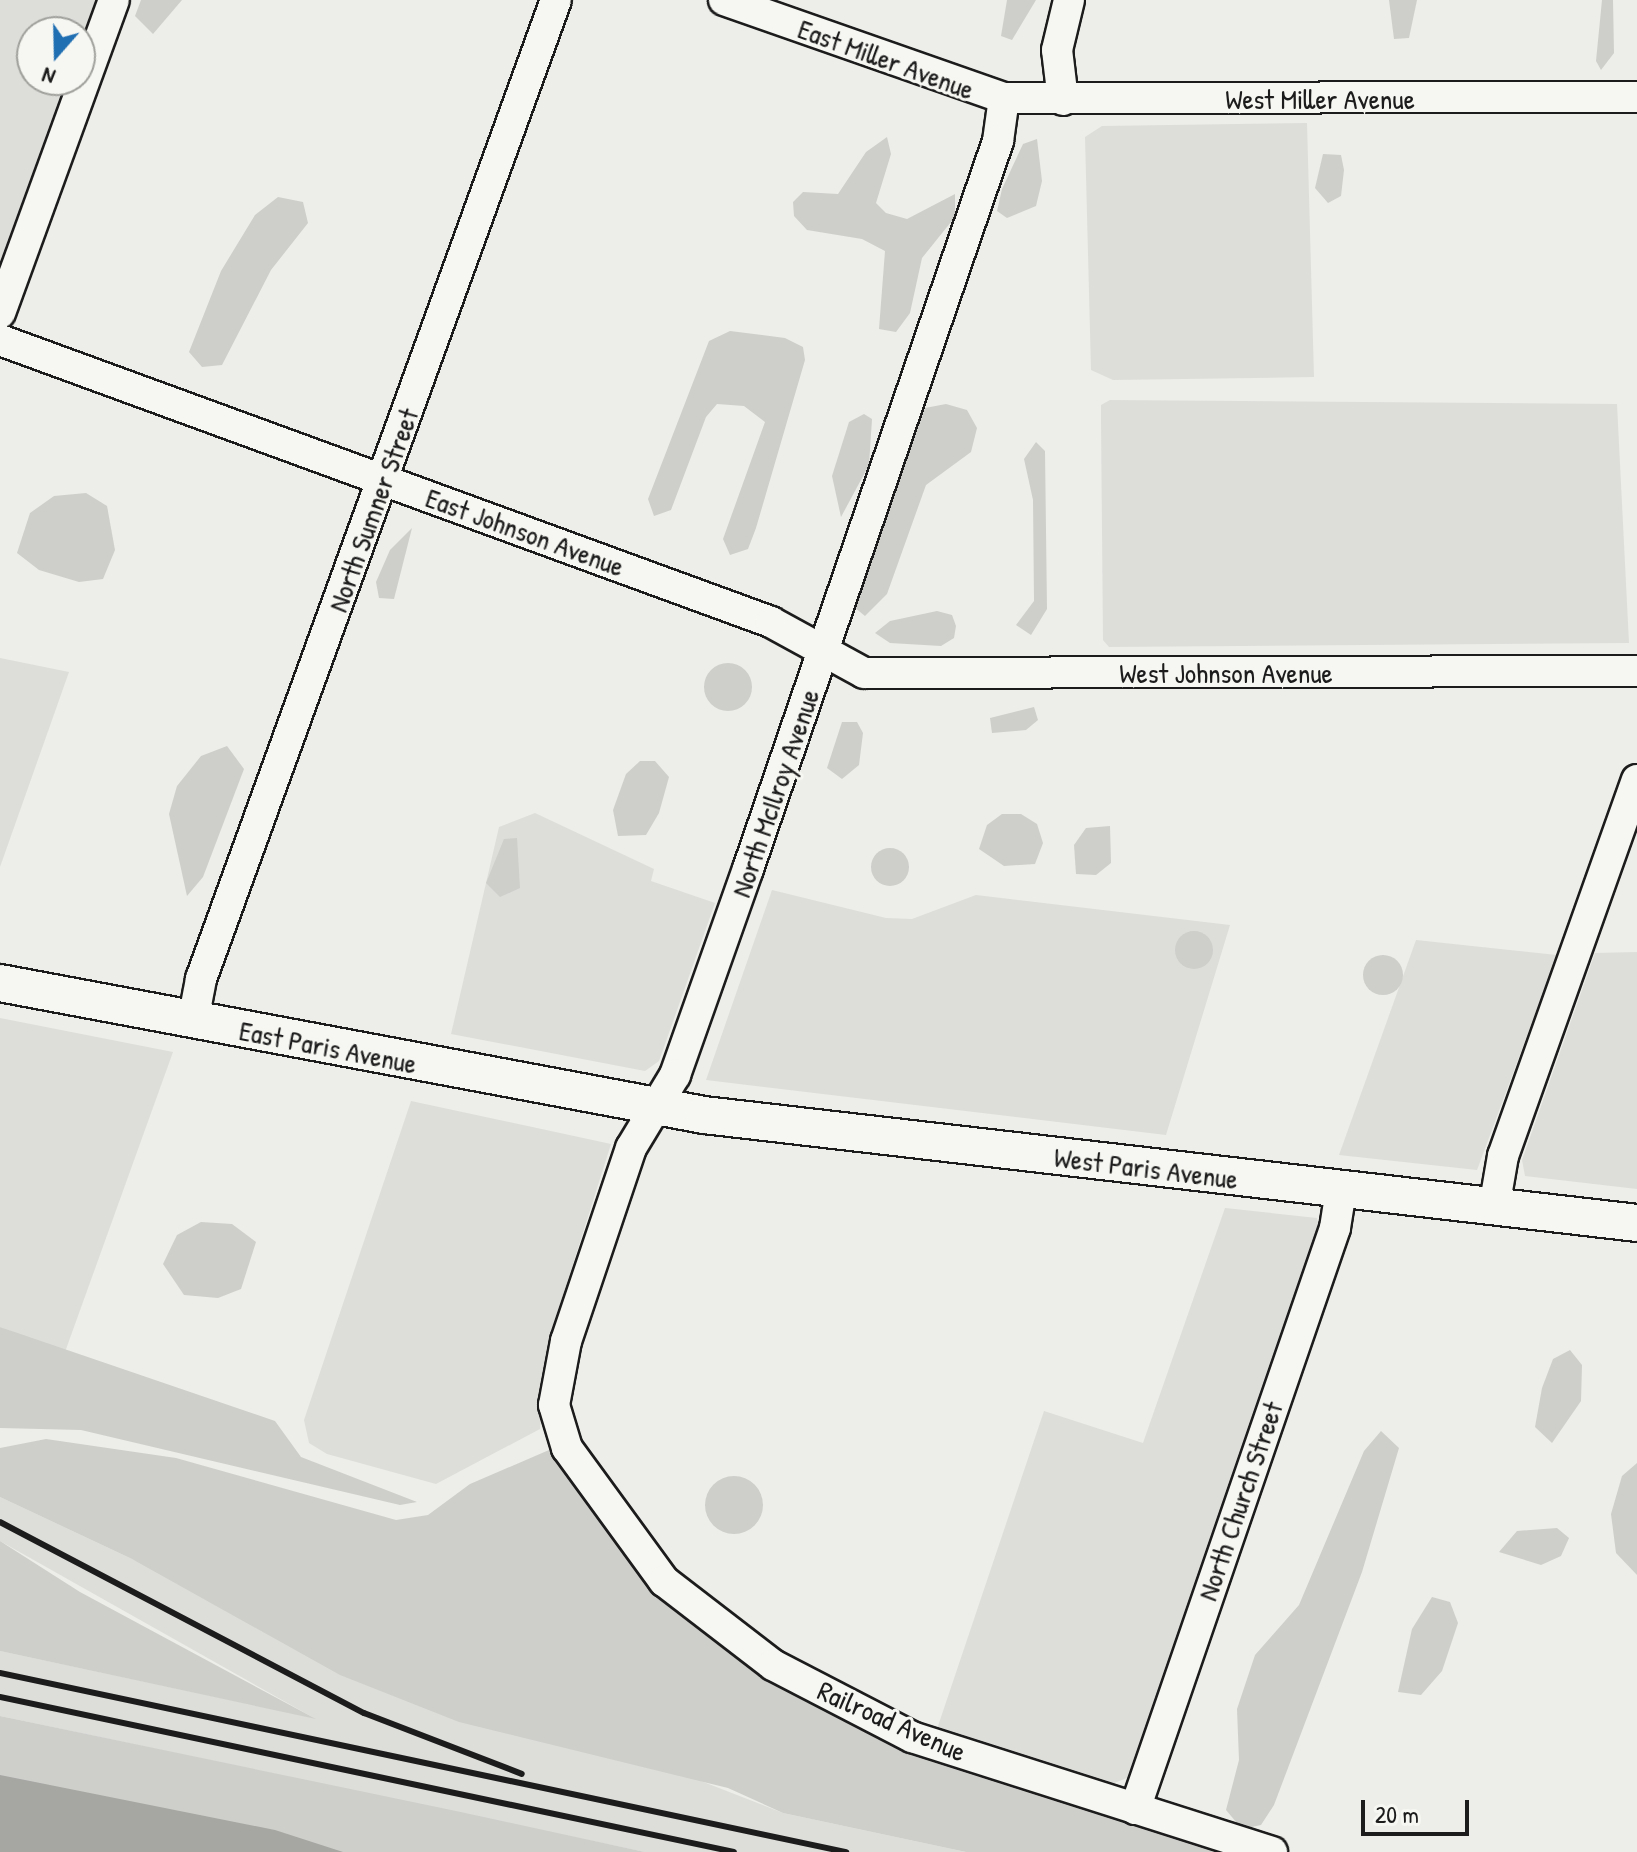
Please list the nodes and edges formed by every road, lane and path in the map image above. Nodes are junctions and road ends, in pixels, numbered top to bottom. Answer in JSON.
{"nodes":[{"id":1,"x":114,"y":0,"type":"edge"},
{"id":2,"x":556,"y":0,"type":"edge"},
{"id":3,"x":724,"y":0,"type":"edge"},
{"id":4,"x":1069,"y":0,"type":"edge"},
{"id":5,"x":1637,"y":97,"type":"edge"},
{"id":6,"x":1004,"y":98,"type":"junction"},
{"id":7,"x":1063,"y":100,"type":"junction"},
{"id":8,"x":0,"y":313,"type":"edge"},
{"id":9,"x":0,"y":340,"type":"edge"},
{"id":10,"x":383,"y":480,"type":"junction"},
{"id":11,"x":822,"y":648,"type":"junction"},
{"id":12,"x":1637,"y":671,"type":"edge"},
{"id":13,"x":1637,"y":780,"type":"edge"},
{"id":14,"x":0,"y":983,"type":"edge"},
{"id":15,"x":193,"y":1021,"type":"junction"},
{"id":16,"x":656,"y":1108,"type":"junction"},
{"id":17,"x":1341,"y":1191,"type":"junction"},
{"id":18,"x":1494,"y":1208,"type":"junction"},
{"id":19,"x":1637,"y":1223,"type":"edge"},
{"id":20,"x":586,"y":1475,"type":"joint"},
{"id":21,"x":1135,"y":1809,"type":"junction"},
{"id":22,"x":1272,"y":1852,"type":"edge"}],
"edges":[{"from":1,"to":8,"type":"street"},
{"from":2,"to":10,"type":"street","name":"North Sumner Street"},
{"from":3,"to":6,"type":"street","name":"East Miller Avenue"},
{"from":4,"to":7,"type":"street"},
{"from":5,"to":7,"type":"street","name":"West Miller Avenue"},
{"from":6,"to":7,"type":"street","name":"West Miller Avenue"},
{"from":6,"to":11,"type":"street","name":"North McIlroy Avenue"},
{"from":9,"to":10,"type":"street","name":"East Johnson Avenue"},
{"from":10,"to":11,"type":"street","name":"East Johnson Avenue"},
{"from":10,"to":15,"type":"street","name":"North Sumner Street"},
{"from":11,"to":12,"type":"street","name":"West Johnson Avenue"},
{"from":11,"to":16,"type":"street","name":"North McIlroy Avenue"},
{"from":13,"to":18,"type":"street"},
{"from":14,"to":15,"type":"street","name":"East Paris Avenue"},
{"from":15,"to":16,"type":"street","name":"East Paris Avenue"},
{"from":16,"to":17,"type":"street","name":"West Paris Avenue"},
{"from":16,"to":20,"type":"street","name":"North McIlroy Avenue"},
{"from":17,"to":18,"type":"street","name":"West Paris Avenue"},
{"from":17,"to":21,"type":"street","name":"North Church Street"},
{"from":18,"to":19,"type":"street","name":"West Paris Avenue"},
{"from":20,"to":21,"type":"street","name":"Railroad Avenue"},
{"from":21,"to":22,"type":"street","name":"Railroad Avenue"}]}
